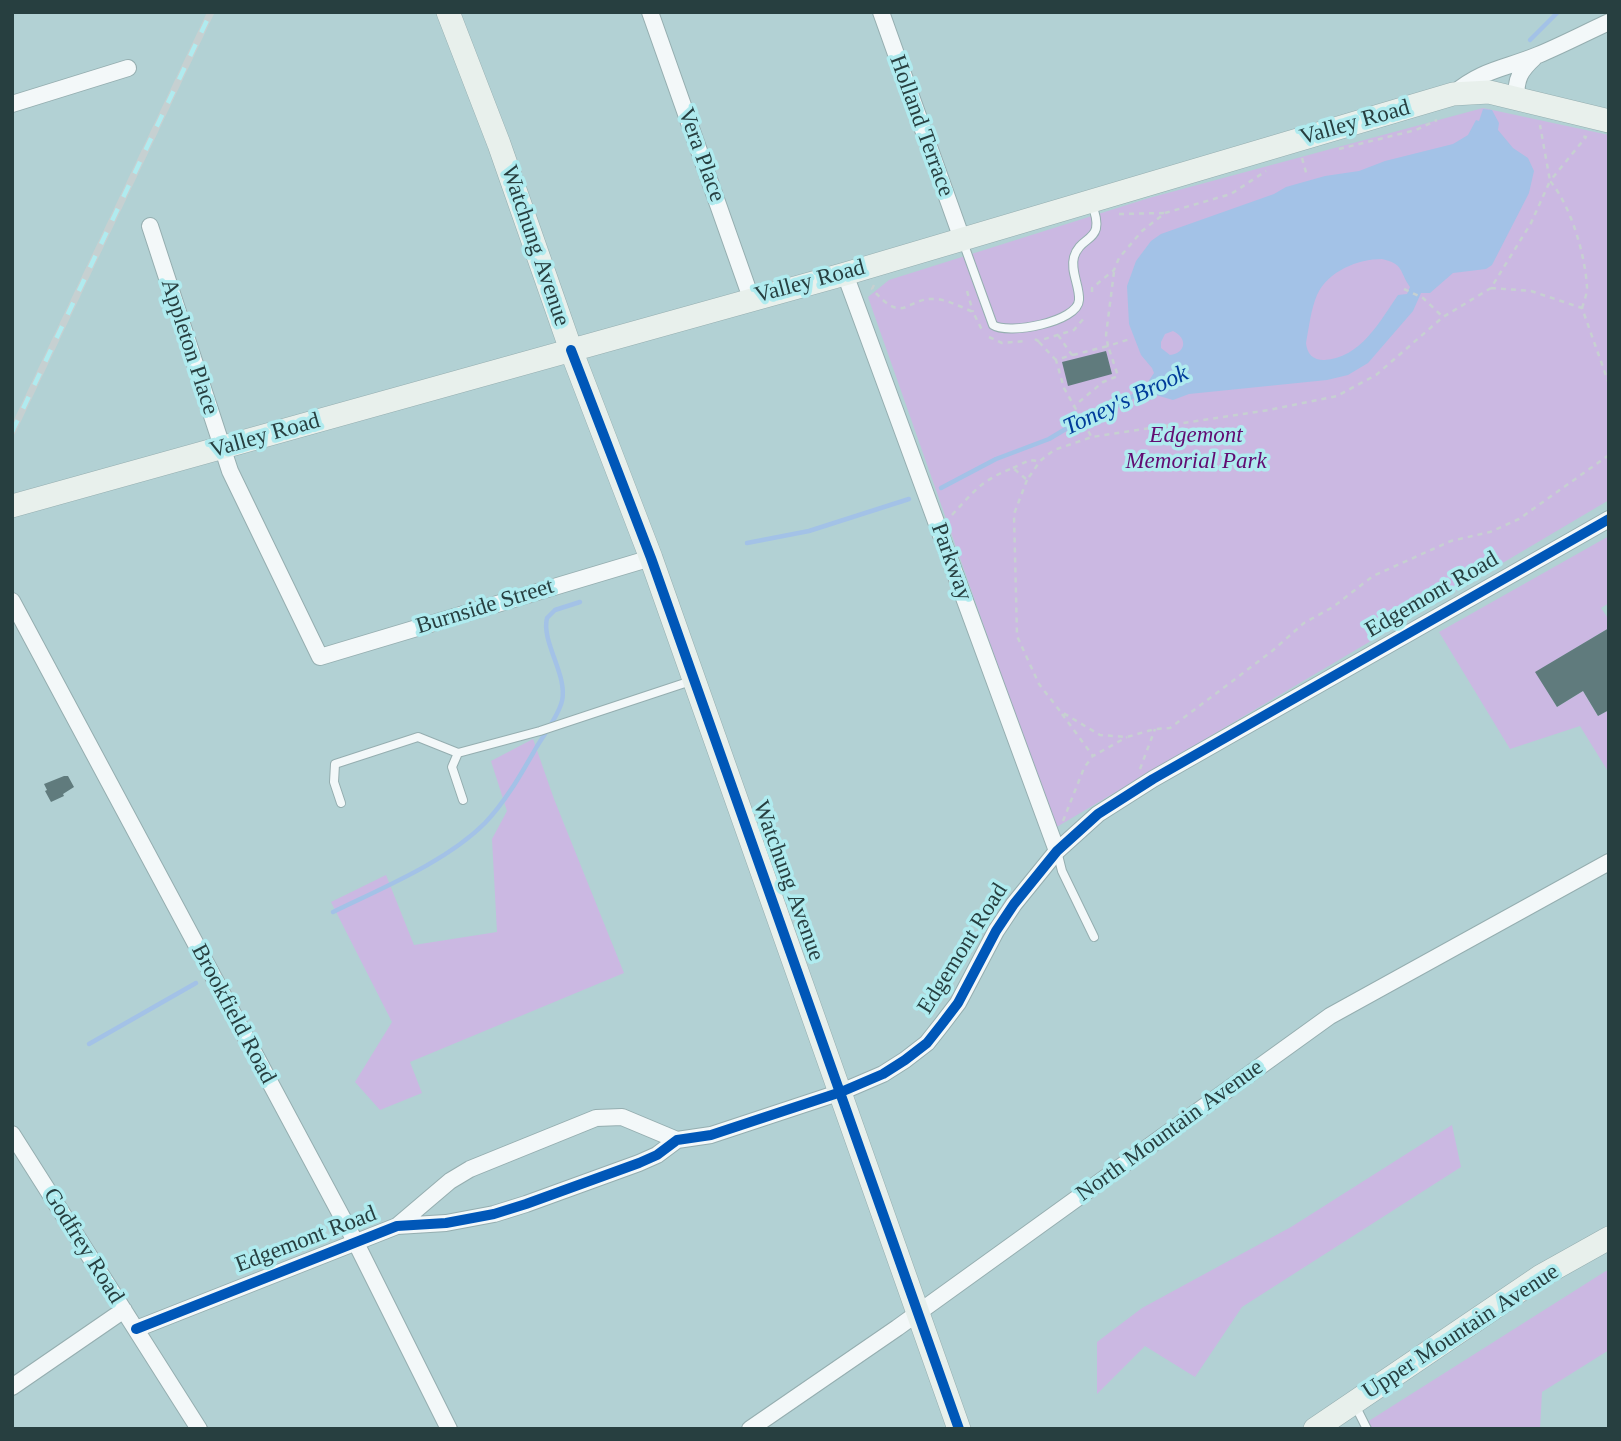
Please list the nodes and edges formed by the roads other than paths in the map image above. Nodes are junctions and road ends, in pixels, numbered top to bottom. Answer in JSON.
{"nodes":[{"id":1,"x":448,"y":12,"type":"edge"},
{"id":2,"x":650,"y":12,"type":"edge"},
{"id":3,"x":881,"y":12,"type":"edge"},
{"id":4,"x":1609,"y":22,"type":"edge"},
{"id":5,"x":1536,"y":56,"type":"junction"},
{"id":6,"x":128,"y":68,"type":"dead end"},
{"id":7,"x":1453,"y":94,"type":"junction"},
{"id":8,"x":1517,"y":97,"type":"junction"},
{"id":9,"x":12,"y":104,"type":"edge"},
{"id":10,"x":1609,"y":121,"type":"edge"},
{"id":11,"x":1090,"y":201,"type":"junction"},
{"id":12,"x":150,"y":226,"type":"dead end"},
{"id":13,"x":962,"y":239,"type":"junction"},
{"id":14,"x":845,"y":274,"type":"junction"},
{"id":15,"x":751,"y":298,"type":"junction"},
{"id":16,"x":571,"y":350,"type":"junction"},
{"id":17,"x":222,"y":448,"type":"junction"},
{"id":18,"x":12,"y":506,"type":"edge"},
{"id":19,"x":1609,"y":519,"type":"edge"},
{"id":20,"x":651,"y":558,"type":"junction"},
{"id":21,"x":12,"y":601,"type":"edge"},
{"id":22,"x":320,"y":657,"type":"joint"},
{"id":23,"x":694,"y":680,"type":"junction"},
{"id":24,"x":458,"y":753,"type":"junction"},
{"id":25,"x":463,"y":800,"type":"dead end"},
{"id":26,"x":341,"y":803,"type":"dead end"},
{"id":27,"x":1056,"y":851,"type":"junction"},
{"id":28,"x":1609,"y":862,"type":"edge"},
{"id":29,"x":1094,"y":937,"type":"dead end"},
{"id":30,"x":841,"y":1093,"type":"junction"},
{"id":31,"x":12,"y":1134,"type":"edge"},
{"id":32,"x":677,"y":1140,"type":"junction"},
{"id":33,"x":397,"y":1226,"type":"junction"},
{"id":34,"x":1609,"y":1238,"type":"edge"},
{"id":35,"x":356,"y":1243,"type":"junction"},
{"id":36,"x":124,"y":1311,"type":"junction"},
{"id":37,"x":918,"y":1313,"type":"junction"},
{"id":38,"x":136,"y":1329,"type":"junction"},
{"id":39,"x":12,"y":1387,"type":"edge"},
{"id":40,"x":1354,"y":1403,"type":"junction"},
{"id":41,"x":198,"y":1429,"type":"edge"},
{"id":42,"x":449,"y":1429,"type":"edge"},
{"id":43,"x":750,"y":1429,"type":"edge"},
{"id":44,"x":959,"y":1429,"type":"edge"},
{"id":45,"x":1315,"y":1429,"type":"edge"},
{"id":46,"x":1367,"y":1429,"type":"edge"}],
"edges":[{"from":1,"to":16,"type":"main road","name":"Watchung Avenue"},
{"from":2,"to":15,"type":"street","name":"Vera Place"},
{"from":3,"to":13,"type":"street","name":"Holland Terrace"},
{"from":4,"to":5,"type":"street"},
{"from":5,"to":7,"type":"street"},
{"from":5,"to":8,"type":"street"},
{"from":6,"to":9,"type":"street"},
{"from":7,"to":8,"type":"main road","name":"Valley Road"},
{"from":7,"to":11,"type":"main road","name":"Valley Road"},
{"from":8,"to":10,"type":"main road","name":"Valley Road"},
{"from":11,"to":13,"type":"main road","name":"Valley Road"},
{"from":11,"to":13,"type":"lane"},
{"from":12,"to":17,"type":"street","name":"Appleton Place"},
{"from":13,"to":14,"type":"main road","name":"Valley Road"},
{"from":14,"to":15,"type":"main road","name":"Valley Road"},
{"from":14,"to":27,"type":"street","name":"Parkway"},
{"from":15,"to":16,"type":"main road","name":"Valley Road"},
{"from":16,"to":17,"type":"main road","name":"Valley Road"},
{"from":16,"to":20,"type":"main road","name":"Watchung Avenue"},
{"from":17,"to":18,"type":"main road","name":"Valley Road"},
{"from":17,"to":22,"type":"street","name":"Appleton Place"},
{"from":19,"to":27,"type":"street","name":"Edgemont Road"},
{"from":20,"to":22,"type":"street","name":"Burnside Street"},
{"from":20,"to":23,"type":"main road","name":"Watchung Avenue"},
{"from":21,"to":35,"type":"street","name":"Brookfield Road"},
{"from":23,"to":24,"type":"lane"},
{"from":23,"to":30,"type":"main road","name":"Watchung Avenue"},
{"from":24,"to":25,"type":"lane"},
{"from":24,"to":26,"type":"lane"},
{"from":27,"to":29,"type":"lane"},
{"from":27,"to":30,"type":"street","name":"Edgemont Road"},
{"from":28,"to":37,"type":"street","name":"North Mountain Avenue"},
{"from":30,"to":32,"type":"street","name":"Edgemont Road"},
{"from":30,"to":37,"type":"main road","name":"Watchung Avenue"},
{"from":31,"to":36,"type":"street","name":"Godfrey Road"},
{"from":32,"to":33,"type":"street","name":"Edgemont Road"},
{"from":32,"to":33,"type":"street","name":"Edgemont Road"},
{"from":33,"to":35,"type":"street","name":"Edgemont Road"},
{"from":34,"to":40,"type":"main road","name":"Upper Mountain Avenue"},
{"from":35,"to":38,"type":"street","name":"Edgemont Road"},
{"from":35,"to":42,"type":"street","name":"Brookfield Road"},
{"from":36,"to":38,"type":"street","name":"Godfrey Road"},
{"from":36,"to":39,"type":"street"},
{"from":37,"to":43,"type":"street","name":"North Mountain Avenue"},
{"from":37,"to":44,"type":"main road","name":"Watchung Avenue"},
{"from":38,"to":41,"type":"street","name":"Godfrey Road"},
{"from":40,"to":45,"type":"main road","name":"Upper Mountain Avenue"},
{"from":40,"to":46,"type":"lane"}]}
